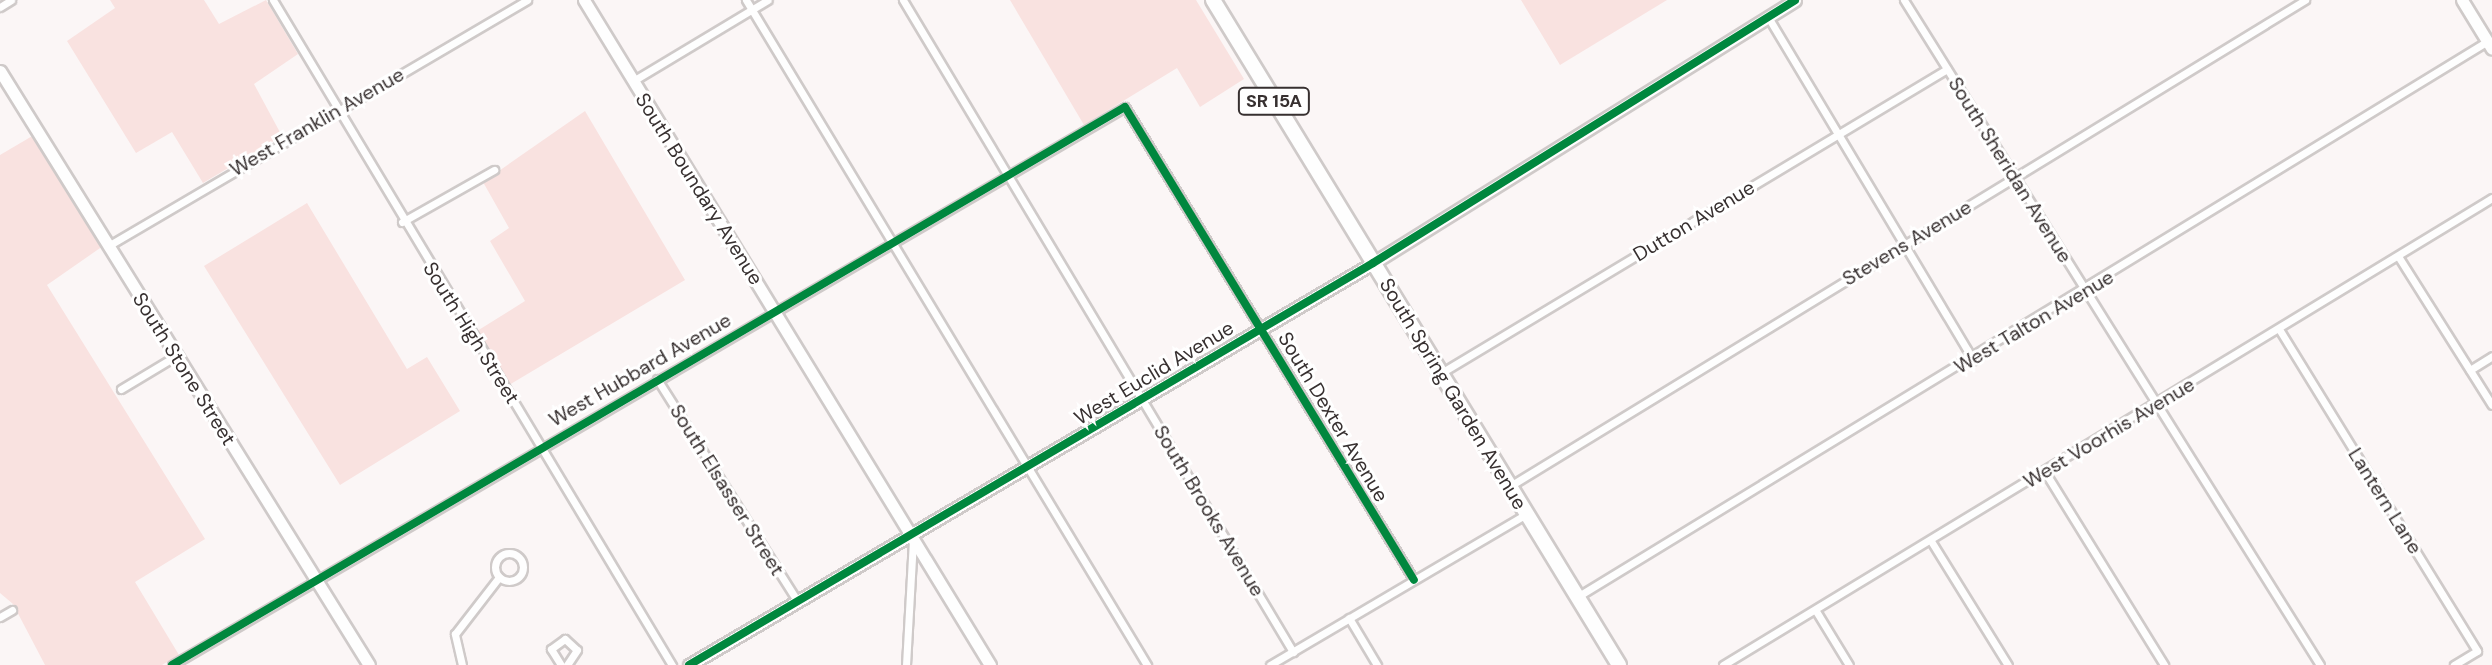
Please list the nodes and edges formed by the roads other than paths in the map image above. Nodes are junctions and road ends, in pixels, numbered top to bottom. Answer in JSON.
{"nodes":[{"id":1,"x":11,"y":0,"type":"edge"},
{"id":2,"x":273,"y":0,"type":"edge"},
{"id":3,"x":527,"y":0,"type":"edge"},
{"id":4,"x":584,"y":0,"type":"edge"},
{"id":5,"x":746,"y":0,"type":"edge"},
{"id":6,"x":768,"y":0,"type":"edge"},
{"id":7,"x":903,"y":0,"type":"edge"},
{"id":8,"x":1213,"y":0,"type":"edge"},
{"id":9,"x":1795,"y":0,"type":"edge"},
{"id":10,"x":1904,"y":0,"type":"edge"},
{"id":11,"x":2305,"y":0,"type":"edge"},
{"id":12,"x":2462,"y":0,"type":"edge"},
{"id":13,"x":0,"y":7,"type":"edge"},
{"id":14,"x":752,"y":10,"type":"junction"},
{"id":15,"x":1768,"y":17,"type":"junction"},
{"id":16,"x":2490,"y":45,"type":"edge"},
{"id":17,"x":1947,"y":69,"type":"junction"},
{"id":18,"x":1,"y":75,"type":"edge"},
{"id":19,"x":633,"y":81,"type":"junction"},
{"id":20,"x":1125,"y":107,"type":"joint"},
{"id":21,"x":339,"y":109,"type":"junction"},
{"id":22,"x":1837,"y":135,"type":"junction"},
{"id":23,"x":494,"y":170,"type":"dead end"},
{"id":24,"x":1011,"y":173,"type":"junction"},
{"id":25,"x":2015,"y":177,"type":"junction"},
{"id":26,"x":2492,"y":198,"type":"edge"},
{"id":27,"x":402,"y":222,"type":"junction"},
{"id":28,"x":892,"y":242,"type":"junction"},
{"id":29,"x":108,"y":246,"type":"junction"},
{"id":30,"x":1902,"y":246,"type":"junction"},
{"id":31,"x":2398,"y":256,"type":"junction"},
{"id":32,"x":1373,"y":263,"type":"junction"},
{"id":33,"x":2087,"y":290,"type":"junction"},
{"id":34,"x":774,"y":311,"type":"junction"},
{"id":35,"x":1260,"y":328,"type":"junction"},
{"id":36,"x":2279,"y":329,"type":"junction"},
{"id":37,"x":176,"y":356,"type":"junction"},
{"id":38,"x":2492,"y":356,"type":"edge"},
{"id":39,"x":1973,"y":360,"type":"junction"},
{"id":40,"x":2470,"y":370,"type":"junction"},
{"id":41,"x":1441,"y":374,"type":"junction"},
{"id":42,"x":657,"y":379,"type":"junction"},
{"id":43,"x":121,"y":389,"type":"dead end"},
{"id":44,"x":1142,"y":398,"type":"junction"},
{"id":45,"x":2159,"y":403,"type":"junction"},
{"id":46,"x":2492,"y":405,"type":"edge"},
{"id":47,"x":541,"y":446,"type":"junction"},
{"id":48,"x":1028,"y":468,"type":"junction"},
{"id":49,"x":2045,"y":472,"type":"junction"},
{"id":50,"x":1510,"y":486,"type":"junction"},
{"id":51,"x":1526,"y":514,"type":"junction"},
{"id":52,"x":913,"y":536,"type":"junction"},
{"id":53,"x":1931,"y":541,"type":"junction"},
{"id":54,"x":499,"y":577,"type":"junction"},
{"id":55,"x":316,"y":580,"type":"junction"},
{"id":56,"x":1414,"y":580,"type":"junction"},
{"id":57,"x":1577,"y":597,"type":"junction"},
{"id":58,"x":798,"y":602,"type":"junction"},
{"id":59,"x":12,"y":610,"type":"dead end"},
{"id":60,"x":1816,"y":611,"type":"junction"},
{"id":61,"x":0,"y":617,"type":"edge"},
{"id":62,"x":1349,"y":618,"type":"junction"},
{"id":63,"x":1293,"y":652,"type":"junction"},
{"id":64,"x":172,"y":665,"type":"edge"},
{"id":65,"x":369,"y":665,"type":"edge"},
{"id":66,"x":462,"y":665,"type":"edge"},
{"id":67,"x":672,"y":665,"type":"edge"},
{"id":68,"x":689,"y":665,"type":"edge"},
{"id":69,"x":906,"y":665,"type":"edge"},
{"id":70,"x":990,"y":665,"type":"edge"},
{"id":71,"x":1147,"y":665,"type":"edge"},
{"id":72,"x":1270,"y":665,"type":"edge"},
{"id":73,"x":1377,"y":665,"type":"edge"},
{"id":74,"x":1619,"y":665,"type":"edge"},
{"id":75,"x":1723,"y":665,"type":"edge"},
{"id":76,"x":1849,"y":665,"type":"edge"},
{"id":77,"x":2008,"y":665,"type":"edge"},
{"id":78,"x":2164,"y":665,"type":"edge"},
{"id":79,"x":2320,"y":665,"type":"edge"},
{"id":80,"x":2454,"y":665,"type":"edge"}],
"edges":[{"from":1,"to":13,"type":"street"},
{"from":2,"to":21,"type":"street","name":"South High Street"},
{"from":3,"to":21,"type":"street","name":"West Franklin Avenue"},
{"from":4,"to":19,"type":"street","name":"South Boundary Avenue"},
{"from":5,"to":14,"type":"street"},
{"from":6,"to":14,"type":"street"},
{"from":7,"to":24,"type":"street","name":"South Brooks Avenue"},
{"from":8,"to":32,"type":"highway","name":"South Spring Garden Avenue","number":"SR 15A"},
{"from":9,"to":15,"type":"street","name":"West Euclid Avenue"},
{"from":10,"to":17,"type":"street","name":"South Sheridan Avenue"},
{"from":11,"to":25,"type":"street","name":"Stevens Avenue"},
{"from":12,"to":16,"type":"street"},
{"from":14,"to":19,"type":"street"},
{"from":14,"to":28,"type":"street"},
{"from":15,"to":22,"type":"street"},
{"from":15,"to":32,"type":"street","name":"West Euclid Avenue"},
{"from":16,"to":33,"type":"street","name":"West Talton Avenue"},
{"from":17,"to":22,"type":"street","name":"Dutton Avenue"},
{"from":17,"to":25,"type":"street","name":"South Sheridan Avenue"},
{"from":18,"to":29,"type":"street","name":"South Stone Street"},
{"from":19,"to":34,"type":"street","name":"South Boundary Avenue"},
{"from":20,"to":24,"type":"street","name":"West Hubbard Avenue"},
{"from":20,"to":35,"type":"street","name":"South Dexter Avenue"},
{"from":21,"to":27,"type":"street","name":"South High Street"},
{"from":21,"to":29,"type":"street","name":"West Franklin Avenue"},
{"from":22,"to":30,"type":"street"},
{"from":22,"to":41,"type":"street","name":"Dutton Avenue"},
{"from":23,"to":27,"type":"street"},
{"from":24,"to":28,"type":"street","name":"West Hubbard Avenue"},
{"from":24,"to":44,"type":"street","name":"South Brooks Avenue"},
{"from":25,"to":30,"type":"street","name":"Stevens Avenue"},
{"from":25,"to":33,"type":"street","name":"South Sheridan Avenue"},
{"from":26,"to":31,"type":"street","name":"West Voorhis Avenue"},
{"from":27,"to":47,"type":"street","name":"South High Street"},
{"from":28,"to":34,"type":"street","name":"West Hubbard Avenue"},
{"from":28,"to":48,"type":"street"},
{"from":29,"to":37,"type":"street","name":"South Stone Street"},
{"from":30,"to":39,"type":"street"},
{"from":30,"to":50,"type":"street","name":"Stevens Avenue"},
{"from":31,"to":36,"type":"street","name":"West Voorhis Avenue"},
{"from":31,"to":40,"type":"street"},
{"from":32,"to":35,"type":"street","name":"West Euclid Avenue"},
{"from":32,"to":41,"type":"highway","name":"South Spring Garden Avenue","number":"SR 15A"},
{"from":33,"to":39,"type":"street","name":"West Talton Avenue"},
{"from":33,"to":45,"type":"street","name":"South Sheridan Avenue"},
{"from":34,"to":42,"type":"street","name":"West Hubbard Avenue"},
{"from":34,"to":52,"type":"street","name":"South Boundary Avenue"},
{"from":35,"to":44,"type":"street","name":"West Euclid Avenue"},
{"from":35,"to":56,"type":"street","name":"South Dexter Avenue"},
{"from":36,"to":45,"type":"street","name":"West Voorhis Avenue"},
{"from":36,"to":80,"type":"street","name":"Lantern Lane"},
{"from":37,"to":43,"type":"street"},
{"from":37,"to":55,"type":"street","name":"South Stone Street"},
{"from":38,"to":40,"type":"street"},
{"from":39,"to":57,"type":"street","name":"West Talton Avenue"},
{"from":40,"to":46,"type":"street"},
{"from":41,"to":50,"type":"highway","name":"South Spring Garden Avenue","number":"SR 15A"},
{"from":42,"to":47,"type":"street","name":"West Hubbard Avenue"},
{"from":42,"to":58,"type":"street","name":"South Elsasser Street"},
{"from":44,"to":48,"type":"street","name":"West Euclid Avenue"},
{"from":44,"to":63,"type":"street","name":"South Brooks Avenue"},
{"from":45,"to":49,"type":"street","name":"West Voorhis Avenue"},
{"from":45,"to":79,"type":"street","name":"South Sheridan Avenue"},
{"from":47,"to":55,"type":"street","name":"West Hubbard Avenue"},
{"from":47,"to":67,"type":"street","name":"South High Street"},
{"from":48,"to":52,"type":"street","name":"West Euclid Avenue"},
{"from":48,"to":71,"type":"street"},
{"from":49,"to":53,"type":"street","name":"West Voorhis Avenue"},
{"from":49,"to":78,"type":"street"},
{"from":50,"to":51,"type":"highway","name":"South Spring Garden Avenue","number":"SR 15A"},
{"from":51,"to":56,"type":"street"},
{"from":51,"to":57,"type":"highway","name":"South Spring Garden Avenue","number":"SR 15A"},
{"from":52,"to":58,"type":"street","name":"West Euclid Avenue"},
{"from":52,"to":69,"type":"street"},
{"from":52,"to":70,"type":"street","name":"South Boundary Avenue"},
{"from":53,"to":60,"type":"street","name":"West Voorhis Avenue"},
{"from":53,"to":77,"type":"street"},
{"from":54,"to":54,"type":"street"},
{"from":54,"to":66,"type":"street"},
{"from":55,"to":64,"type":"street","name":"West Hubbard Avenue"},
{"from":55,"to":65,"type":"street","name":"South Stone Street"},
{"from":56,"to":62,"type":"street"},
{"from":57,"to":74,"type":"highway","name":"South Spring Garden Avenue","number":"SR 15A"},
{"from":58,"to":68,"type":"street","name":"West Euclid Avenue"},
{"from":59,"to":61,"type":"street"},
{"from":60,"to":75,"type":"street","name":"West Voorhis Avenue"},
{"from":60,"to":76,"type":"street"},
{"from":62,"to":63,"type":"street"},
{"from":62,"to":73,"type":"street"},
{"from":63,"to":72,"type":"street"}]}
